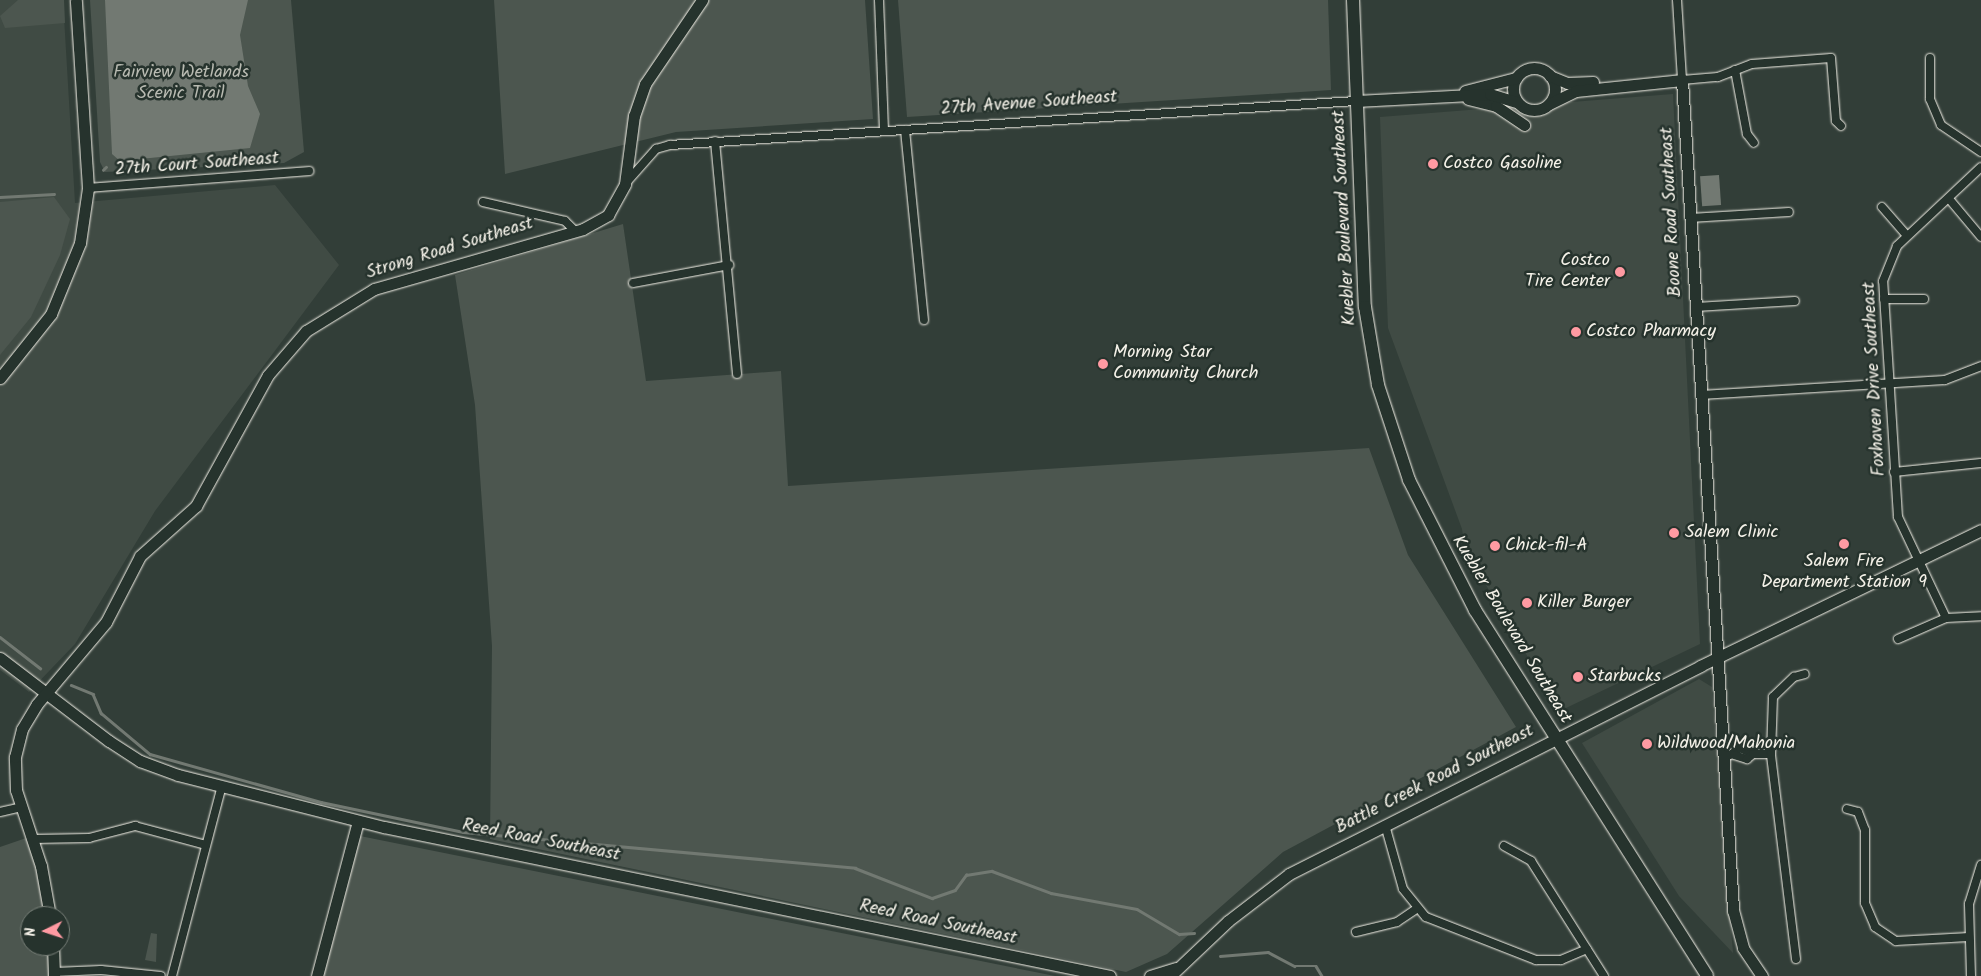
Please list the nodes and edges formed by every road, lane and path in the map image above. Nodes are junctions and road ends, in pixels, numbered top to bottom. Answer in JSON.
{"nodes":[{"id":1,"x":76,"y":0,"type":"edge"},
{"id":2,"x":702,"y":0,"type":"edge"},
{"id":3,"x":879,"y":0,"type":"edge"},
{"id":4,"x":1353,"y":0,"type":"edge"},
{"id":5,"x":1676,"y":0,"type":"edge"},
{"id":6,"x":1930,"y":58,"type":"dead end"},
{"id":7,"x":1735,"y":70,"type":"junction"},
{"id":8,"x":1550,"y":76,"type":"junction"},
{"id":9,"x":1516,"y":78,"type":"junction"},
{"id":10,"x":1682,"y":80,"type":"junction"},
{"id":11,"x":1622,"y":84,"type":"junction"},
{"id":12,"x":1452,"y":95,"type":"junction"},
{"id":13,"x":1356,"y":101,"type":"junction"},
{"id":14,"x":1517,"y":102,"type":"junction"},
{"id":15,"x":1549,"y":104,"type":"junction"},
{"id":16,"x":1524,"y":125,"type":"dead end"},
{"id":17,"x":1841,"y":126,"type":"dead end"},
{"id":18,"x":905,"y":130,"type":"junction"},
{"id":19,"x":884,"y":131,"type":"junction"},
{"id":20,"x":715,"y":141,"type":"junction"},
{"id":21,"x":1754,"y":143,"type":"dead end"},
{"id":22,"x":1981,"y":152,"type":"edge"},
{"id":23,"x":1981,"y":167,"type":"edge"},
{"id":24,"x":309,"y":172,"type":"dead end"},
{"id":25,"x":625,"y":184,"type":"junction"},
{"id":26,"x":88,"y":188,"type":"junction"},
{"id":27,"x":1950,"y":200,"type":"junction"},
{"id":28,"x":483,"y":202,"type":"dead end"},
{"id":29,"x":1882,"y":207,"type":"dead end"},
{"id":30,"x":1789,"y":212,"type":"dead end"},
{"id":31,"x":1690,"y":218,"type":"junction"},
{"id":32,"x":575,"y":231,"type":"junction"},
{"id":33,"x":1907,"y":236,"type":"junction"},
{"id":34,"x":1981,"y":237,"type":"edge"},
{"id":35,"x":729,"y":265,"type":"junction"},
{"id":36,"x":633,"y":283,"type":"dead end"},
{"id":37,"x":1884,"y":299,"type":"junction"},
{"id":38,"x":1924,"y":299,"type":"dead end"},
{"id":39,"x":1795,"y":301,"type":"dead end"},
{"id":40,"x":1696,"y":307,"type":"junction"},
{"id":41,"x":924,"y":320,"type":"dead end"},
{"id":42,"x":1981,"y":366,"type":"edge"},
{"id":43,"x":736,"y":374,"type":"dead end"},
{"id":44,"x":0,"y":378,"type":"edge"},
{"id":45,"x":1889,"y":384,"type":"junction"},
{"id":46,"x":1701,"y":395,"type":"junction"},
{"id":47,"x":1981,"y":463,"type":"edge"},
{"id":48,"x":1894,"y":472,"type":"junction"},
{"id":49,"x":1981,"y":530,"type":"edge"},
{"id":50,"x":1917,"y":561,"type":"junction"},
{"id":51,"x":1981,"y":616,"type":"edge"},
{"id":52,"x":1946,"y":618,"type":"junction"},
{"id":53,"x":1898,"y":640,"type":"dead end"},
{"id":54,"x":1718,"y":657,"type":"junction"},
{"id":55,"x":0,"y":658,"type":"edge"},
{"id":56,"x":1805,"y":674,"type":"dead end"},
{"id":57,"x":44,"y":696,"type":"junction"},
{"id":58,"x":1556,"y":739,"type":"junction"},
{"id":59,"x":1771,"y":754,"type":"junction"},
{"id":60,"x":1729,"y":756,"type":"junction"},
{"id":61,"x":222,"y":786,"type":"junction"},
{"id":62,"x":20,"y":806,"type":"junction"},
{"id":63,"x":1847,"y":809,"type":"dead end"},
{"id":64,"x":0,"y":812,"type":"edge"},
{"id":65,"x":358,"y":821,"type":"junction"},
{"id":66,"x":1385,"y":825,"type":"junction"},
{"id":67,"x":33,"y":839,"type":"junction"},
{"id":68,"x":206,"y":845,"type":"junction"},
{"id":69,"x":1504,"y":846,"type":"dead end"},
{"id":70,"x":1981,"y":865,"type":"edge"},
{"id":71,"x":48,"y":906,"type":"edge"},
{"id":72,"x":1416,"y":909,"type":"junction"},
{"id":73,"x":1356,"y":932,"type":"dead end"},
{"id":74,"x":1969,"y":937,"type":"junction"},
{"id":75,"x":1587,"y":949,"type":"junction"},
{"id":76,"x":53,"y":956,"type":"edge"},
{"id":77,"x":1796,"y":959,"type":"dead end"},
{"id":78,"x":1174,"y":972,"type":"edge"},
{"id":79,"x":54,"y":974,"type":"edge"},
{"id":80,"x":161,"y":976,"type":"edge"},
{"id":81,"x":172,"y":976,"type":"edge"},
{"id":82,"x":317,"y":976,"type":"edge"},
{"id":83,"x":1110,"y":976,"type":"edge"},
{"id":84,"x":1150,"y":976,"type":"edge"},
{"id":85,"x":1604,"y":976,"type":"edge"},
{"id":86,"x":1707,"y":976,"type":"edge"},
{"id":87,"x":1762,"y":976,"type":"edge"},
{"id":88,"x":1971,"y":976,"type":"edge"}],
"edges":[{"from":1,"to":26,"type":"street"},
{"from":2,"to":25,"type":"street","name":"Strong Road Southeast"},
{"from":3,"to":19,"type":"street"},
{"from":4,"to":13,"type":"main road","name":"Kuebler Boulevard Southeast"},
{"from":5,"to":10,"type":"street","name":"Boone Road Southeast"},
{"from":6,"to":22,"type":"street"},
{"from":7,"to":10,"type":"street"},
{"from":7,"to":17,"type":"street"},
{"from":7,"to":21,"type":"street"},
{"from":8,"to":9,"type":"street"},
{"from":8,"to":11,"type":"street"},
{"from":8,"to":15,"type":"street"},
{"from":9,"to":12,"type":"street","name":"27th Avenue Southeast"},
{"from":9,"to":14,"type":"street"},
{"from":10,"to":11,"type":"street"},
{"from":10,"to":31,"type":"street","name":"Boone Road Southeast"},
{"from":11,"to":15,"type":"street"},
{"from":12,"to":13,"type":"street","name":"27th Avenue Southeast"},
{"from":12,"to":14,"type":"street","name":"27th Avenue Southeast"},
{"from":12,"to":16,"type":"street"},
{"from":13,"to":18,"type":"street","name":"27th Avenue Southeast"},
{"from":13,"to":58,"type":"main road","name":"Kuebler Boulevard Southeast"},
{"from":14,"to":15,"type":"street"},
{"from":18,"to":19,"type":"street","name":"27th Avenue Southeast"},
{"from":18,"to":41,"type":"street"},
{"from":19,"to":20,"type":"street","name":"27th Avenue Southeast"},
{"from":20,"to":25,"type":"street","name":"27th Avenue Southeast"},
{"from":20,"to":35,"type":"street"},
{"from":23,"to":27,"type":"street","name":"Foxhaven Drive Southeast"},
{"from":24,"to":26,"type":"street","name":"27th Court Southeast"},
{"from":25,"to":32,"type":"street","name":"Strong Road Southeast"},
{"from":26,"to":44,"type":"street"},
{"from":27,"to":33,"type":"street","name":"Foxhaven Drive Southeast"},
{"from":27,"to":34,"type":"street"},
{"from":28,"to":32,"type":"street"},
{"from":29,"to":33,"type":"street"},
{"from":30,"to":31,"type":"street"},
{"from":31,"to":40,"type":"street","name":"Boone Road Southeast"},
{"from":32,"to":57,"type":"street","name":"Strong Road Southeast"},
{"from":33,"to":37,"type":"street","name":"Foxhaven Drive Southeast"},
{"from":35,"to":36,"type":"street"},
{"from":35,"to":43,"type":"street"},
{"from":37,"to":38,"type":"street"},
{"from":37,"to":45,"type":"street","name":"Foxhaven Drive Southeast"},
{"from":39,"to":40,"type":"street"},
{"from":40,"to":46,"type":"street","name":"Boone Road Southeast"},
{"from":42,"to":45,"type":"street"},
{"from":45,"to":46,"type":"street"},
{"from":45,"to":48,"type":"street","name":"Foxhaven Drive Southeast"},
{"from":46,"to":54,"type":"street","name":"Boone Road Southeast"},
{"from":47,"to":48,"type":"street"},
{"from":48,"to":50,"type":"street","name":"Foxhaven Drive Southeast"},
{"from":49,"to":50,"type":"street","name":"Battle Creek Road Southeast"},
{"from":50,"to":52,"type":"street","name":"Foxhaven Drive Southeast"},
{"from":50,"to":54,"type":"street","name":"Battle Creek Road Southeast"},
{"from":51,"to":52,"type":"street"},
{"from":52,"to":53,"type":"street"},
{"from":54,"to":58,"type":"street","name":"Battle Creek Road Southeast"},
{"from":54,"to":60,"type":"street","name":"Boone Road Southeast"},
{"from":55,"to":57,"type":"street","name":"Reed Road Southeast"},
{"from":56,"to":59,"type":"street"},
{"from":57,"to":61,"type":"street","name":"Reed Road Southeast"},
{"from":57,"to":62,"type":"street","name":"Strong Road Southeast"},
{"from":58,"to":66,"type":"street","name":"Battle Creek Road Southeast"},
{"from":58,"to":86,"type":"main road","name":"Kuebler Boulevard Southeast"},
{"from":59,"to":60,"type":"street"},
{"from":59,"to":77,"type":"street"},
{"from":60,"to":87,"type":"street","name":"Boone Road Southeast"},
{"from":61,"to":65,"type":"street","name":"Reed Road Southeast"},
{"from":61,"to":68,"type":"street"},
{"from":62,"to":64,"type":"street"},
{"from":62,"to":67,"type":"street","name":"Strong Road Southeast"},
{"from":63,"to":74,"type":"street"},
{"from":65,"to":82,"type":"street"},
{"from":65,"to":83,"type":"street","name":"Reed Road Southeast"},
{"from":66,"to":72,"type":"street"},
{"from":66,"to":78,"type":"street","name":"Battle Creek Road Southeast"},
{"from":67,"to":68,"type":"street"},
{"from":67,"to":71,"type":"street","name":"Strong Road Southeast"},
{"from":68,"to":81,"type":"street"},
{"from":69,"to":75,"type":"street"},
{"from":70,"to":74,"type":"street"},
{"from":72,"to":73,"type":"street"},
{"from":72,"to":75,"type":"street"},
{"from":74,"to":88,"type":"street"},
{"from":75,"to":85,"type":"street"},
{"from":76,"to":79,"type":"street"},
{"from":78,"to":84,"type":"street"},
{"from":79,"to":80,"type":"street"}]}
